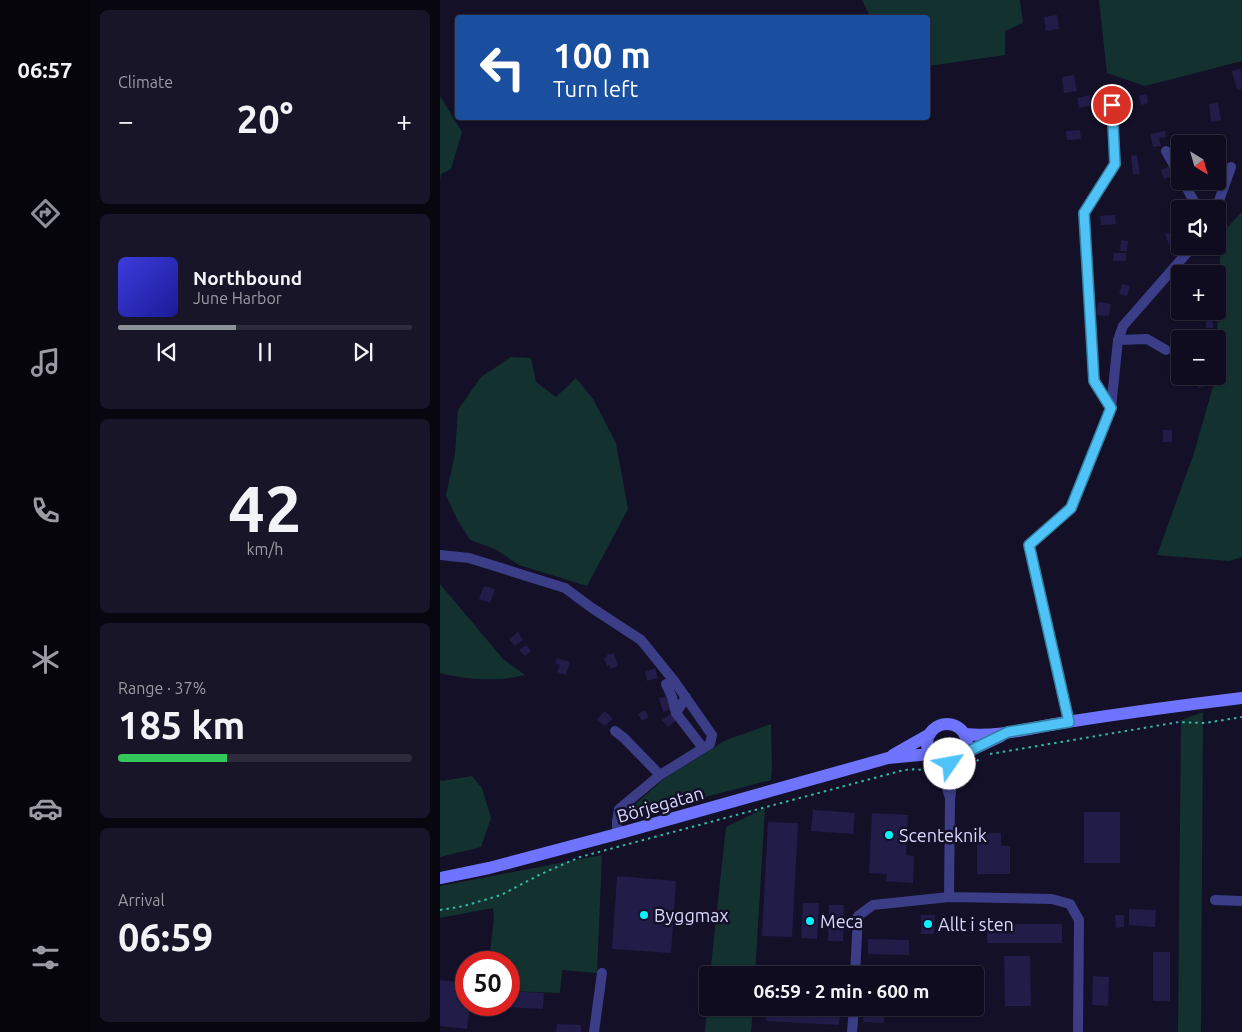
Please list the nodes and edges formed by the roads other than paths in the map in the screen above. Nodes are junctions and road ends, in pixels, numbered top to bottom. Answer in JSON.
{"nodes":[{"id":1,"x":1112,"y":105,"type":"dead end"},
{"id":2,"x":1166,"y":151,"type":"dead end"},
{"id":3,"x":1171,"y":160,"type":"edge"},
{"id":4,"x":1231,"y":167,"type":"dead end"},
{"id":5,"x":1219,"y":200,"type":"edge"},
{"id":6,"x":1185,"y":255,"type":"edge"},
{"id":7,"x":1118,"y":340,"type":"junction"},
{"id":8,"x":1166,"y":350,"type":"dead end"},
{"id":9,"x":1111,"y":408,"type":"junction"},
{"id":10,"x":440,"y":555,"type":"edge"},
{"id":11,"x":666,"y":684,"type":"dead end"},
{"id":12,"x":686,"y":697,"type":"junction"},
{"id":13,"x":1242,"y":698,"type":"edge"},
{"id":14,"x":676,"y":713,"type":"junction"},
{"id":15,"x":1069,"y":722,"type":"junction"},
{"id":16,"x":615,"y":730,"type":"dead end"},
{"id":17,"x":1008,"y":732,"type":"junction"},
{"id":18,"x":930,"y":734,"type":"junction"},
{"id":19,"x":965,"y":734,"type":"junction"},
{"id":20,"x":703,"y":748,"type":"junction"},
{"id":21,"x":965,"y":753,"type":"junction"},
{"id":22,"x":888,"y":758,"type":"junction"},
{"id":23,"x":934,"y":758,"type":"junction"},
{"id":24,"x":955,"y":762,"type":"junction"},
{"id":25,"x":660,"y":775,"type":"junction"},
{"id":26,"x":950,"y":799,"type":"junction"},
{"id":27,"x":617,"y":834,"type":"junction"},
{"id":28,"x":440,"y":878,"type":"edge"},
{"id":29,"x":949,"y":896,"type":"junction"},
{"id":30,"x":1215,"y":900,"type":"dead end"},
{"id":31,"x":1242,"y":901,"type":"edge"},
{"id":32,"x":855,"y":966,"type":"edge"},
{"id":33,"x":602,"y":973,"type":"dead end"},
{"id":34,"x":853,"y":1016,"type":"edge"},
{"id":35,"x":594,"y":1032,"type":"edge"},
{"id":36,"x":852,"y":1032,"type":"edge"},
{"id":37,"x":1078,"y":1032,"type":"edge"}],
"edges":[{"from":1,"to":9,"type":"street"},
{"from":2,"to":3,"type":"street"},
{"from":4,"to":5,"type":"street"},
{"from":6,"to":7,"type":"street"},
{"from":7,"to":8,"type":"street"},
{"from":7,"to":9,"type":"street"},
{"from":9,"to":15,"type":"street"},
{"from":10,"to":12,"type":"street"},
{"from":11,"to":14,"type":"street"},
{"from":12,"to":14,"type":"street"},
{"from":12,"to":20,"type":"street"},
{"from":13,"to":15,"type":"main road"},
{"from":14,"to":20,"type":"street"},
{"from":15,"to":17,"type":"main road"},
{"from":16,"to":25,"type":"street"},
{"from":17,"to":19,"type":"main road"},
{"from":17,"to":21,"type":"main road"},
{"from":18,"to":19,"type":"main road"},
{"from":18,"to":22,"type":"main road","name":"Börjegatan"},
{"from":18,"to":23,"type":"main road"},
{"from":19,"to":21,"type":"main road"},
{"from":20,"to":25,"type":"street"},
{"from":21,"to":24,"type":"main road"},
{"from":22,"to":23,"type":"main road","name":"Börjegatan"},
{"from":22,"to":27,"type":"main road","name":"Börjegatan"},
{"from":23,"to":24,"type":"main road"},
{"from":23,"to":26,"type":"street"},
{"from":24,"to":26,"type":"street"},
{"from":25,"to":27,"type":"street"},
{"from":26,"to":29,"type":"street"},
{"from":27,"to":28,"type":"main road","name":"Börjegatan"},
{"from":29,"to":32,"type":"street"},
{"from":29,"to":37,"type":"street"},
{"from":30,"to":31,"type":"street"},
{"from":33,"to":35,"type":"street"},
{"from":34,"to":36,"type":"street"}]}
